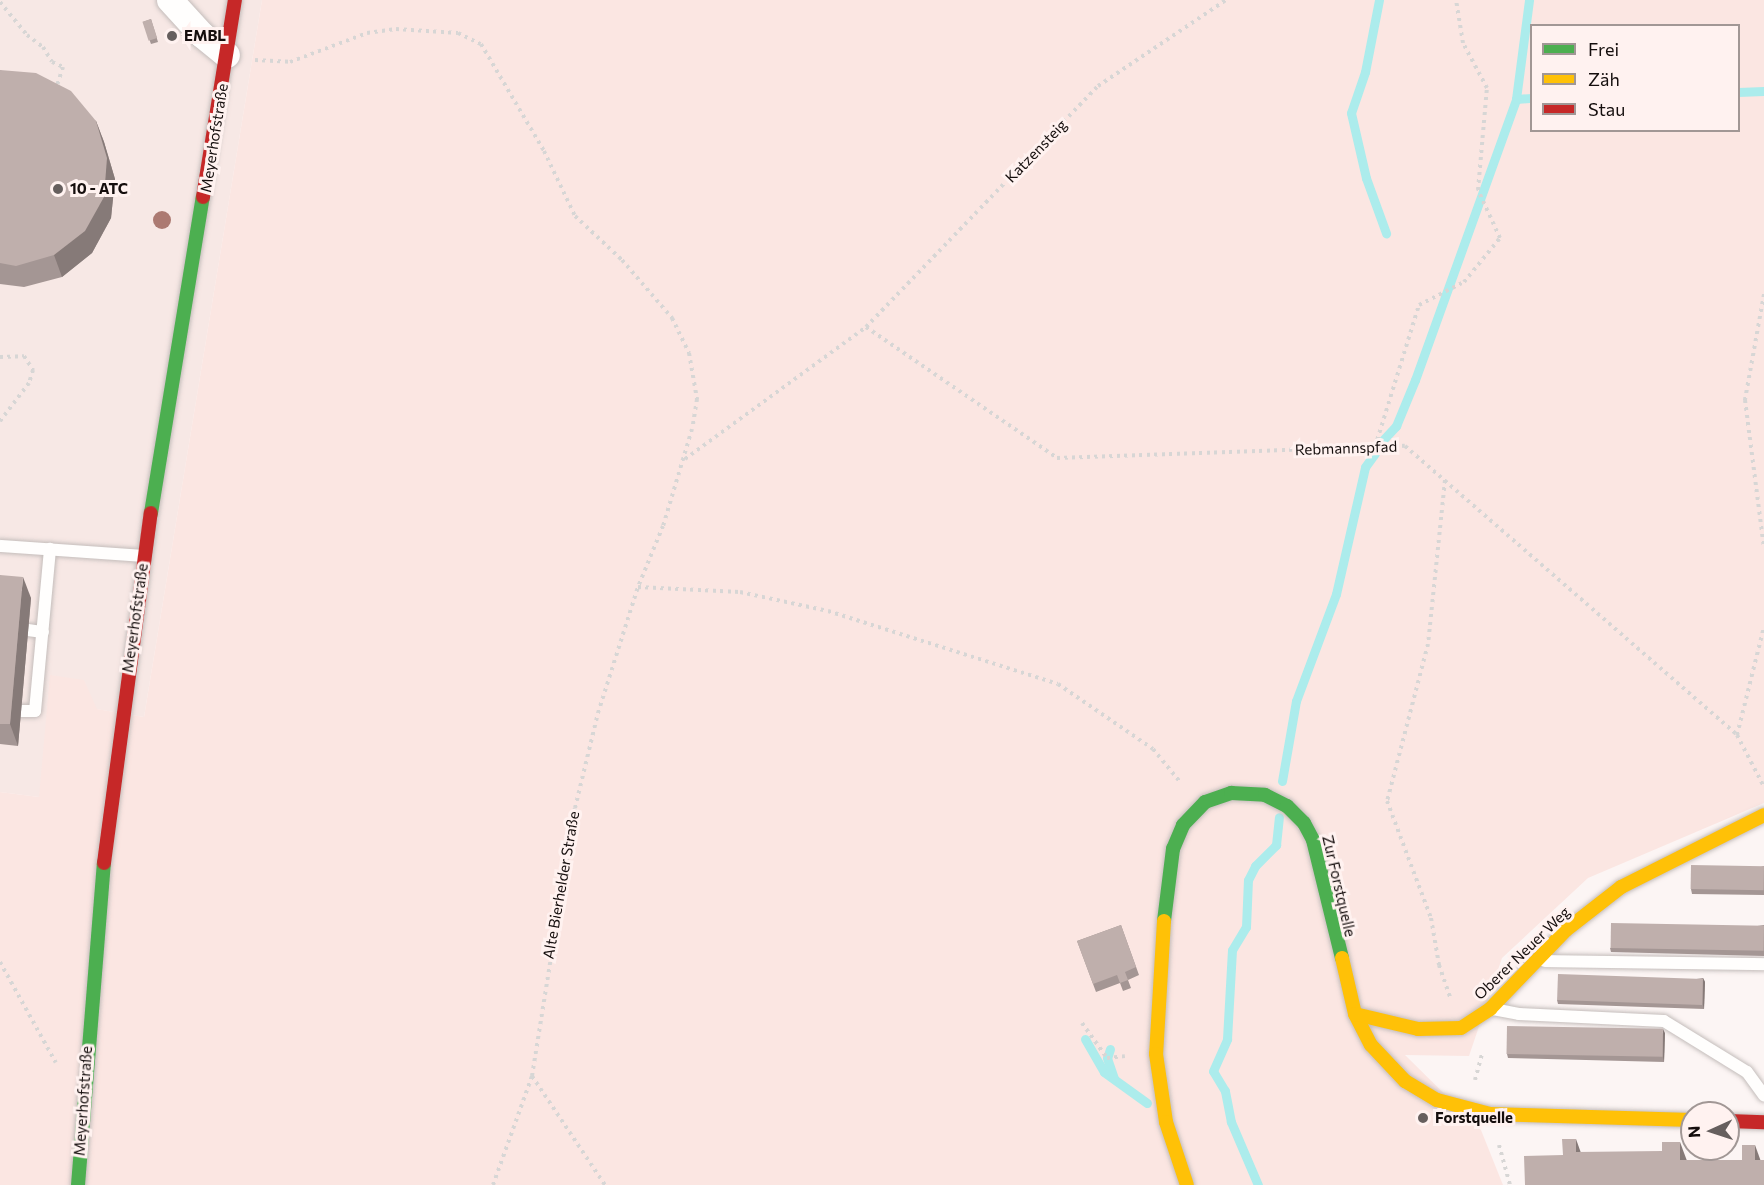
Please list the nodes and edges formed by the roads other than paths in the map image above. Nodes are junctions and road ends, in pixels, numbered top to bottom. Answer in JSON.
{"nodes":[{"id":1,"x":170,"y":0,"type":"edge"},
{"id":2,"x":235,"y":0,"type":"edge"},
{"id":3,"x":227,"y":55,"type":"junction"},
{"id":4,"x":0,"y":546,"type":"edge"},
{"id":5,"x":50,"y":549,"type":"junction"},
{"id":6,"x":144,"y":556,"type":"junction"},
{"id":7,"x":28,"y":630,"type":"dead end"},
{"id":8,"x":43,"y":632,"type":"junction"},
{"id":9,"x":21,"y":711,"type":"dead end"},
{"id":10,"x":1764,"y":815,"type":"edge"},
{"id":11,"x":1535,"y":960,"type":"junction"},
{"id":12,"x":1764,"y":964,"type":"edge"},
{"id":13,"x":1490,"y":1009,"type":"junction"},
{"id":14,"x":1355,"y":1014,"type":"junction"},
{"id":15,"x":1764,"y":1095,"type":"edge"},
{"id":16,"x":1680,"y":1120,"type":"edge"},
{"id":17,"x":1740,"y":1121,"type":"edge"},
{"id":18,"x":1764,"y":1122,"type":"edge"},
{"id":19,"x":78,"y":1185,"type":"edge"},
{"id":20,"x":1187,"y":1185,"type":"edge"}],
"edges":[{"from":1,"to":3,"type":"street"},
{"from":2,"to":3,"type":"street","name":"Meyerhofstraße"},
{"from":3,"to":6,"type":"street","name":"Meyerhofstraße"},
{"from":4,"to":5,"type":"lane"},
{"from":5,"to":6,"type":"lane"},
{"from":5,"to":8,"type":"lane"},
{"from":6,"to":19,"type":"street","name":"Meyerhofstraße"},
{"from":7,"to":8,"type":"lane"},
{"from":8,"to":9,"type":"lane"},
{"from":10,"to":11,"type":"street","name":"Oberer Neuer Weg"},
{"from":11,"to":12,"type":"lane"},
{"from":11,"to":13,"type":"street","name":"Oberer Neuer Weg"},
{"from":13,"to":14,"type":"street","name":"Oberer Neuer Weg"},
{"from":13,"to":15,"type":"lane"},
{"from":14,"to":16,"type":"street","name":"Zur Forstquelle"},
{"from":14,"to":20,"type":"street","name":"Zur Forstquelle"},
{"from":17,"to":18,"type":"street"}]}
